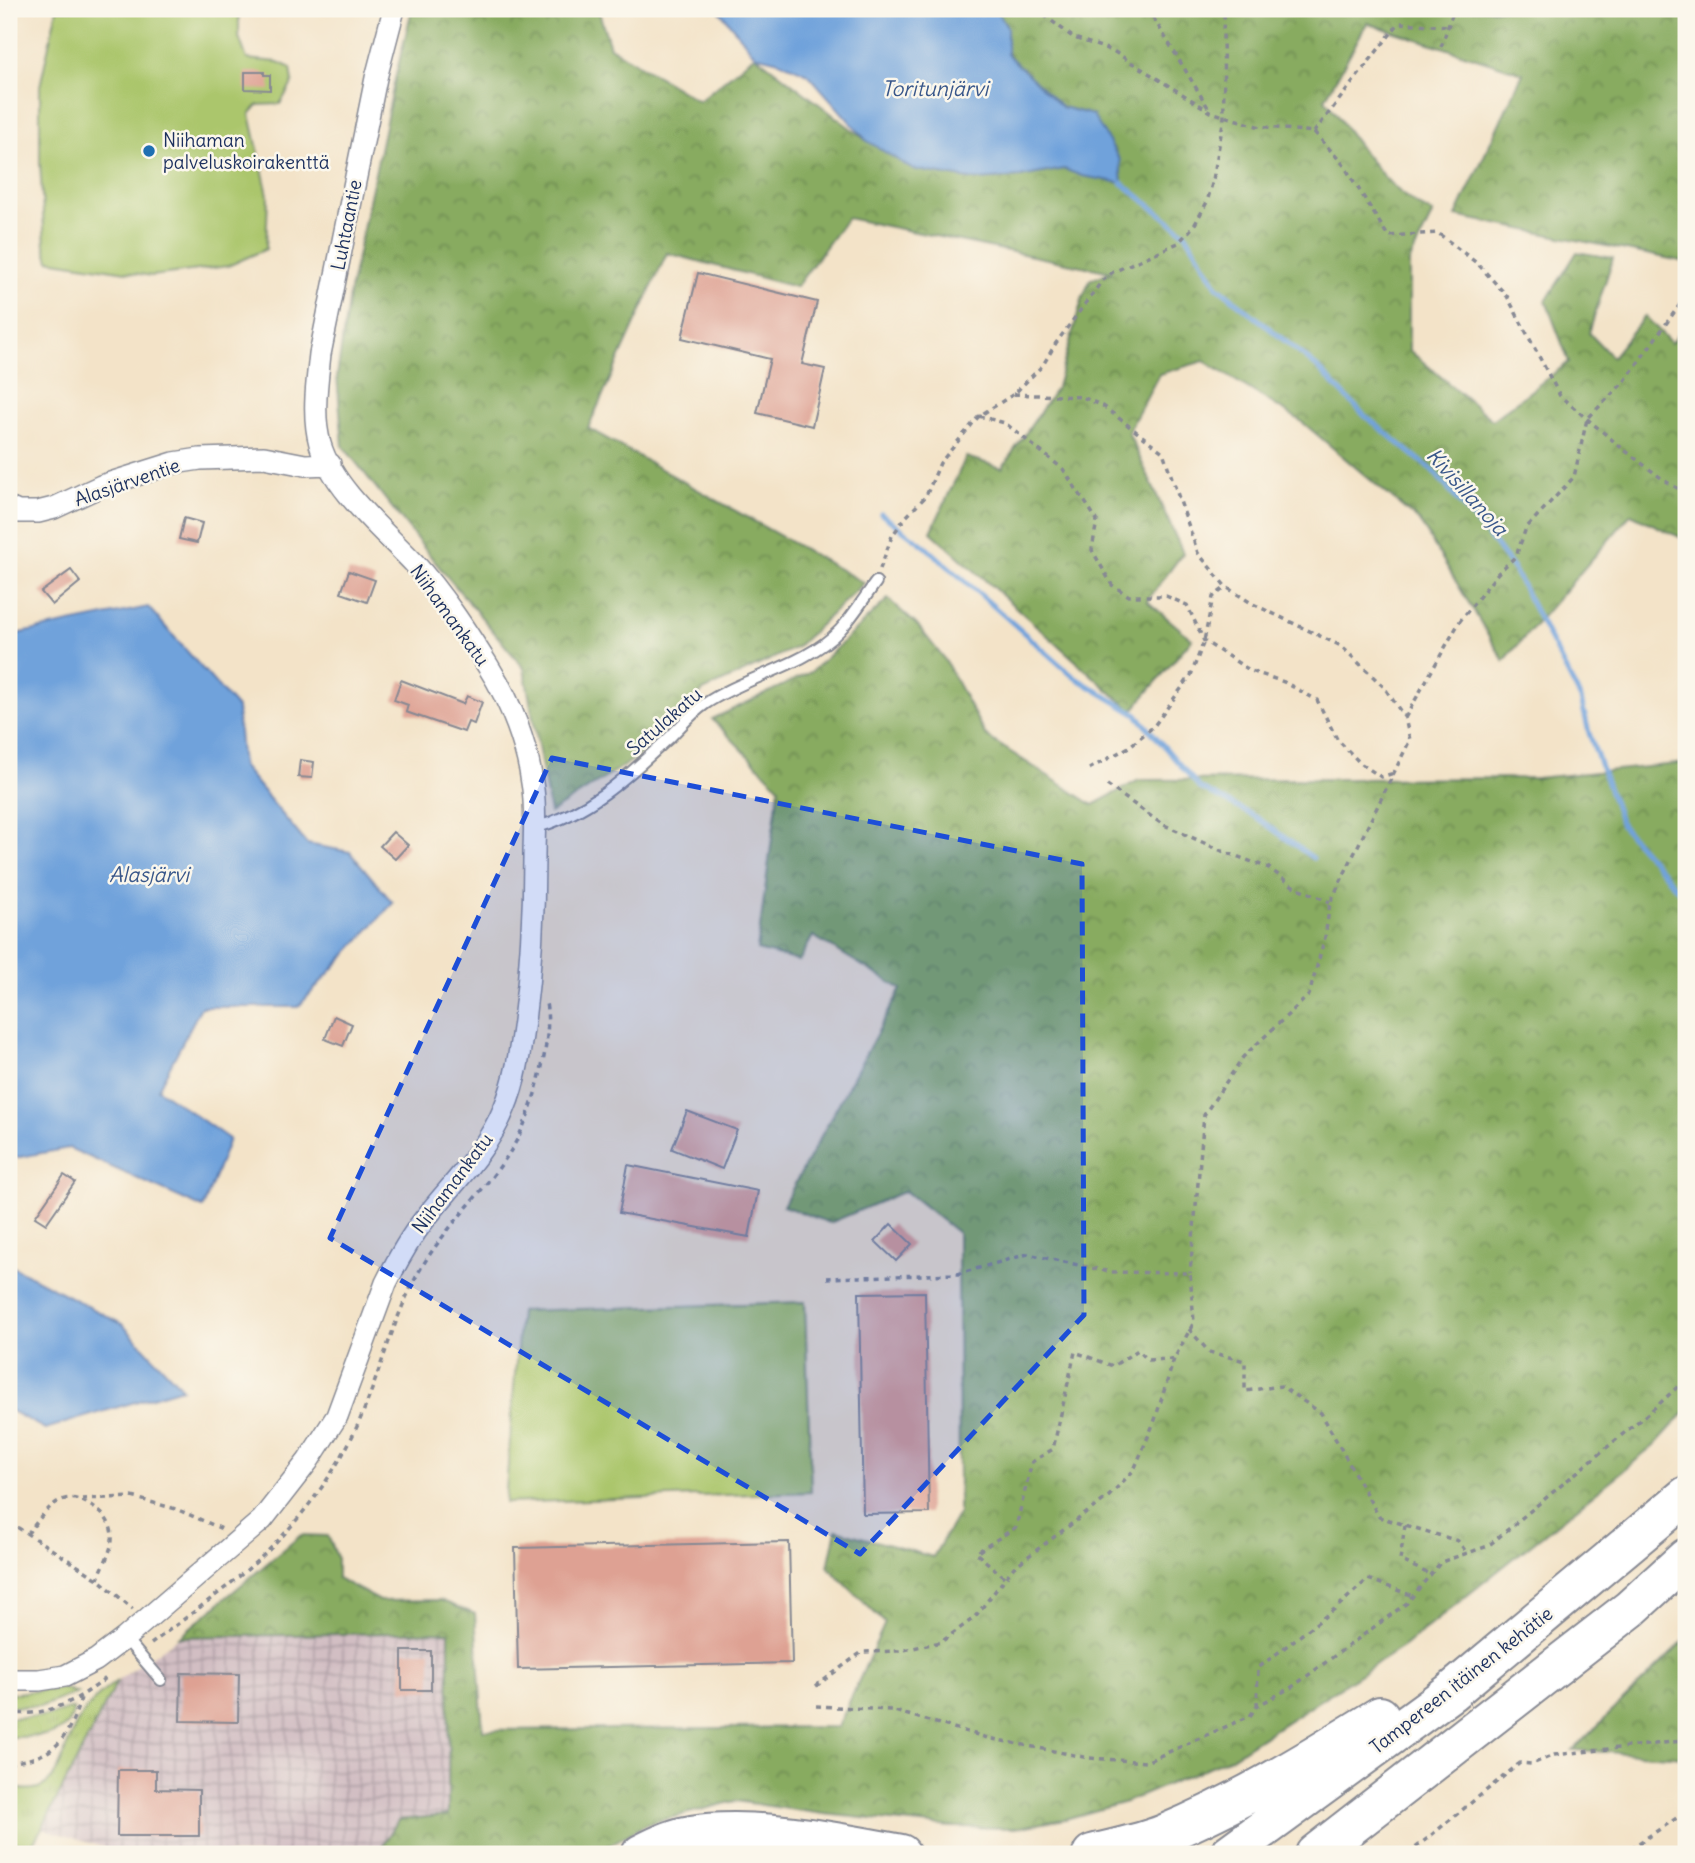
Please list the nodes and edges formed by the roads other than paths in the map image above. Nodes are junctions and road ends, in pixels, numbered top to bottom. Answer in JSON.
{"nodes":[{"id":1,"x":394,"y":9,"type":"edge"},
{"id":2,"x":320,"y":444,"type":"joint"},
{"id":3,"x":330,"y":464,"type":"junction"},
{"id":4,"x":9,"y":508,"type":"edge"},
{"id":5,"x":876,"y":582,"type":"road end"},
{"id":6,"x":534,"y":828,"type":"junction"},
{"id":7,"x":1686,"y":1496,"type":"edge"},
{"id":8,"x":1686,"y":1558,"type":"edge"},
{"id":9,"x":125,"y":1638,"type":"junction"},
{"id":10,"x":9,"y":1680,"type":"edge"},
{"id":11,"x":161,"y":1680,"type":"dead end"},
{"id":12,"x":1451,"y":1692,"type":"junction"},
{"id":13,"x":641,"y":1854,"type":"edge"},
{"id":14,"x":901,"y":1854,"type":"edge"},
{"id":15,"x":1092,"y":1854,"type":"edge"},
{"id":16,"x":1230,"y":1854,"type":"edge"},
{"id":17,"x":1315,"y":1854,"type":"edge"}],
"edges":[{"from":1,"to":2,"type":"street","name":"Luhtaantie"},
{"from":2,"to":3,"type":"street","name":"Niihamankatu"},
{"from":3,"to":4,"type":"street","name":"Alasjärventie"},
{"from":3,"to":6,"type":"street","name":"Niihamankatu"},
{"from":5,"to":6,"type":"lane","name":"Satulakatu"},
{"from":6,"to":9,"type":"street","name":"Niihamankatu"},
{"from":7,"to":12,"type":"highway","name":"Tampereen itäinen kehätie"},
{"from":8,"to":17,"type":"highway"},
{"from":9,"to":10,"type":"street","name":"Niihamankatu"},
{"from":9,"to":11,"type":"lane"},
{"from":12,"to":15,"type":"highway"},
{"from":12,"to":16,"type":"highway","name":"Tampereen itäinen kehätie"},
{"from":13,"to":14,"type":"highway"}]}
